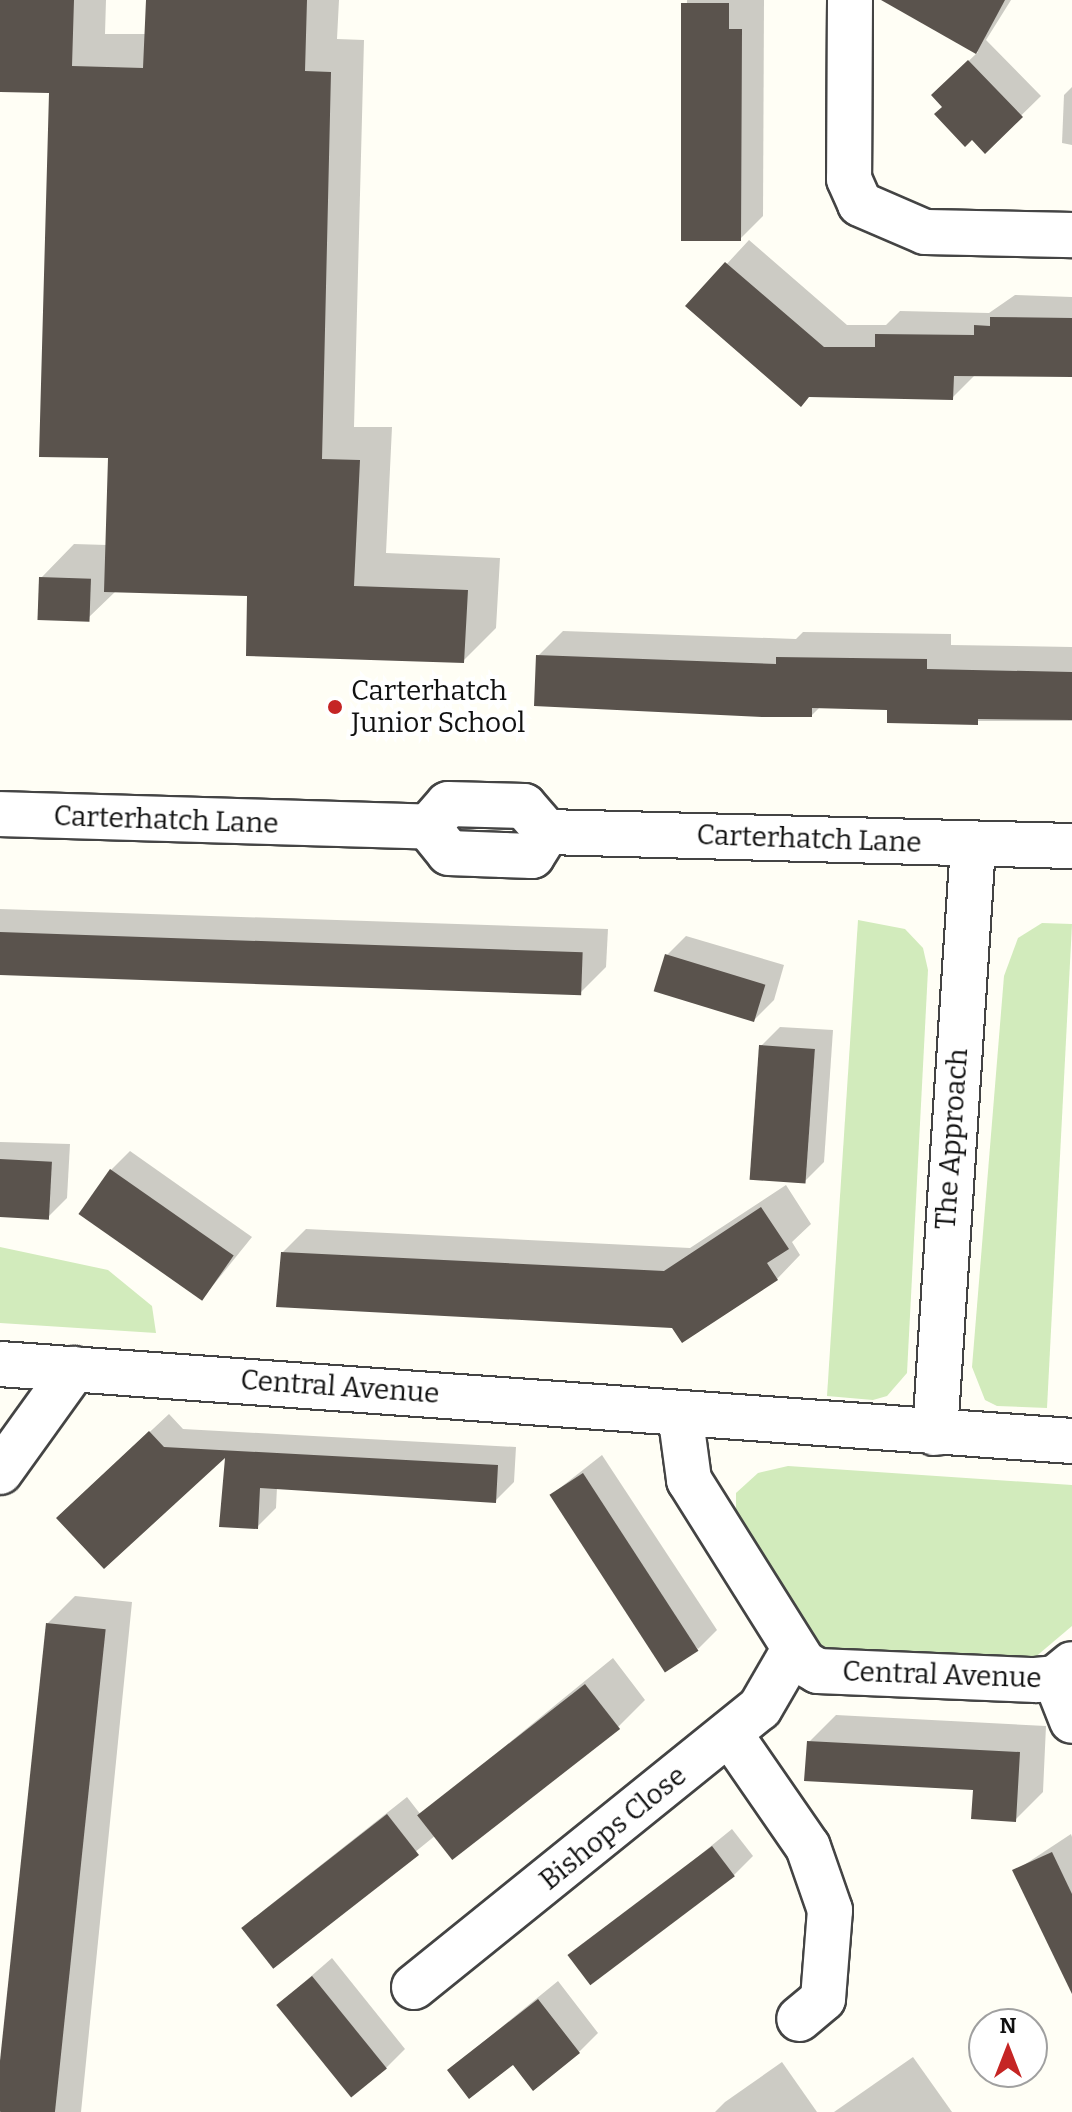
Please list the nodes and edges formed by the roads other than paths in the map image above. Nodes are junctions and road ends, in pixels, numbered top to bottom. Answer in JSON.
{"nodes":[{"id":1,"x":850,"y":0,"type":"edge"},
{"id":2,"x":1072,"y":235,"type":"edge"},
{"id":3,"x":0,"y":814,"type":"edge"},
{"id":4,"x":973,"y":845,"type":"junction"},
{"id":5,"x":1072,"y":846,"type":"edge"},
{"id":6,"x":0,"y":1364,"type":"edge"},
{"id":7,"x":74,"y":1369,"type":"junction"},
{"id":8,"x":680,"y":1413,"type":"junction"},
{"id":9,"x":935,"y":1433,"type":"junction"},
{"id":10,"x":1072,"y":1441,"type":"edge"},
{"id":11,"x":0,"y":1472,"type":"edge"},
{"id":12,"x":793,"y":1651,"type":"junction"},
{"id":13,"x":1064,"y":1671,"type":"edge"},
{"id":14,"x":1072,"y":1721,"type":"edge"},
{"id":15,"x":730,"y":1734,"type":"junction"},
{"id":16,"x":414,"y":1987,"type":"dead end"},
{"id":17,"x":799,"y":2019,"type":"dead end"}],
"edges":[{"from":1,"to":2,"type":"street"},
{"from":3,"to":4,"type":"street","name":"Carterhatch Lane"},
{"from":4,"to":5,"type":"street","name":"Carterhatch Lane"},
{"from":4,"to":9,"type":"street","name":"The Approach"},
{"from":6,"to":7,"type":"street","name":"Central Avenue"},
{"from":7,"to":8,"type":"street","name":"Central Avenue"},
{"from":7,"to":11,"type":"street"},
{"from":8,"to":9,"type":"street","name":"Central Avenue"},
{"from":8,"to":12,"type":"street","name":"Central Avenue"},
{"from":9,"to":10,"type":"street","name":"Central Avenue"},
{"from":12,"to":13,"type":"street","name":"Central Avenue"},
{"from":12,"to":15,"type":"street","name":"Bishops Close"},
{"from":13,"to":14,"type":"street"},
{"from":15,"to":16,"type":"street","name":"Bishops Close"},
{"from":15,"to":17,"type":"street"}]}
